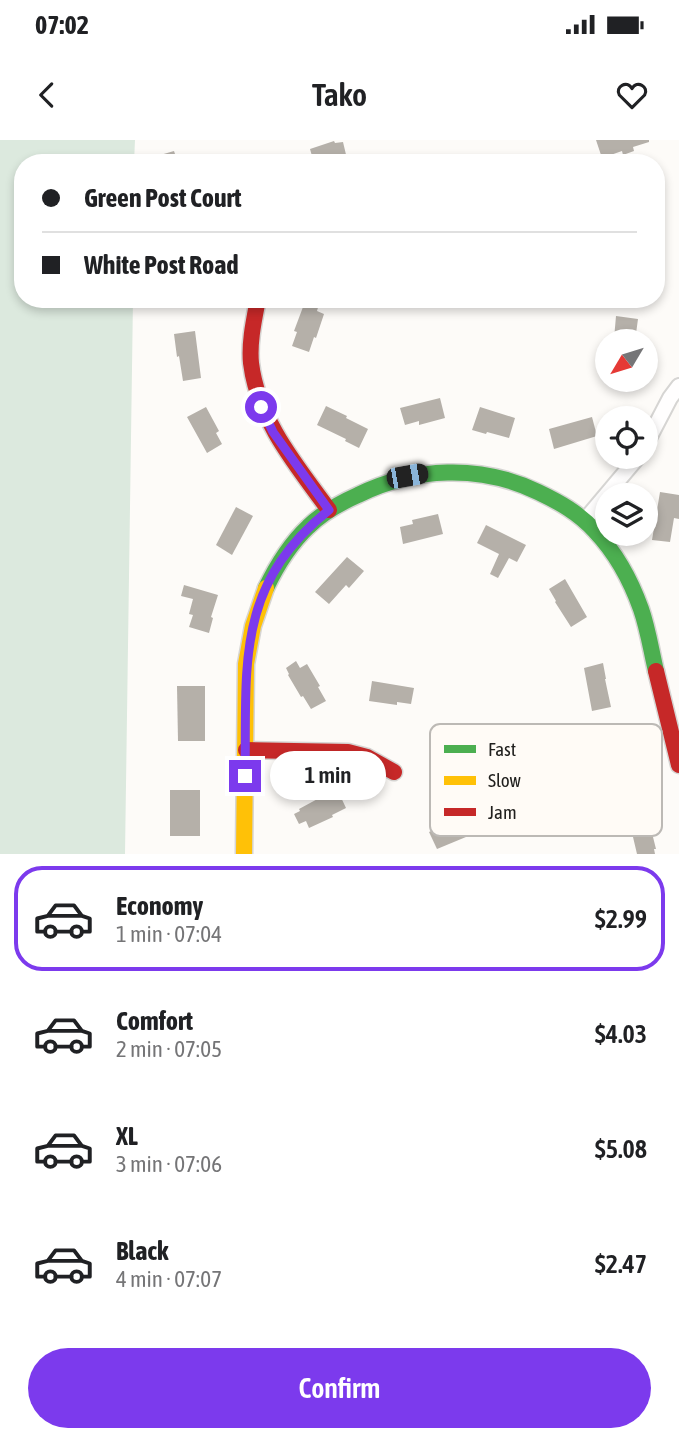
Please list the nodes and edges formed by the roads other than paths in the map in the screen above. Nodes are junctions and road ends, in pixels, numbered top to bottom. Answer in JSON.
{"nodes":[{"id":1,"x":256,"y":308,"type":"edge"},
{"id":2,"x":679,"y":386,"type":"edge"},
{"id":3,"x":658,"y":420,"type":"edge"},
{"id":4,"x":629,"y":469,"type":"edge"},
{"id":5,"x":329,"y":510,"type":"junction"},
{"id":6,"x":584,"y":520,"type":"junction"},
{"id":7,"x":246,"y":750,"type":"junction"},
{"id":8,"x":679,"y":765,"type":"edge"},
{"id":9,"x":394,"y":772,"type":"dead end"},
{"id":10,"x":244,"y":854,"type":"edge"}],
"edges":[{"from":1,"to":5,"type":"street"},
{"from":2,"to":3,"type":"street"},
{"from":4,"to":6,"type":"street"},
{"from":5,"to":6,"type":"street"},
{"from":5,"to":7,"type":"street"},
{"from":6,"to":8,"type":"street"},
{"from":7,"to":9,"type":"street"},
{"from":7,"to":10,"type":"street"}]}
